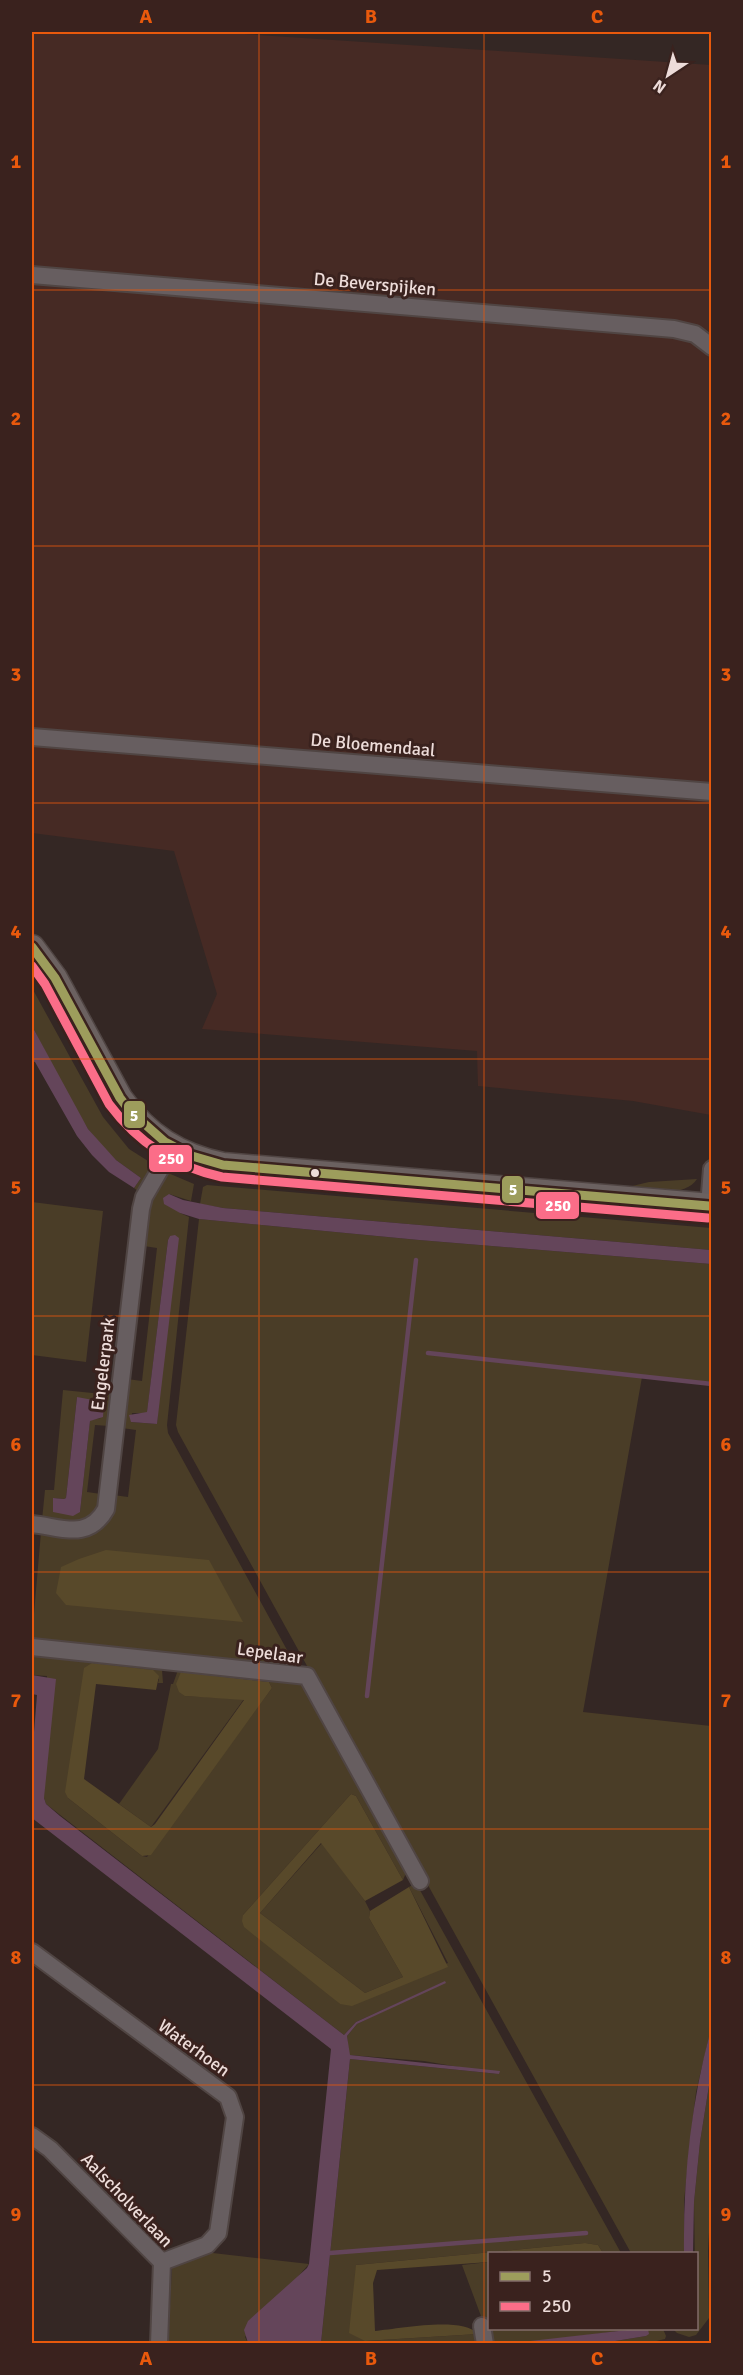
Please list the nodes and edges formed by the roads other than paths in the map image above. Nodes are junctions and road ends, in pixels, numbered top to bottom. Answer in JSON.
{"nodes":[{"id":1,"x":32,"y":275,"type":"edge"},
{"id":2,"x":711,"y":346,"type":"edge"},
{"id":3,"x":32,"y":737,"type":"edge"},
{"id":4,"x":711,"y":792,"type":"edge"},
{"id":5,"x":32,"y":947,"type":"edge"},
{"id":6,"x":172,"y":1149,"type":"junction"},
{"id":7,"x":711,"y":1169,"type":"edge"},
{"id":8,"x":710,"y":1206,"type":"edge"},
{"id":9,"x":32,"y":1524,"type":"edge"},
{"id":10,"x":32,"y":1647,"type":"edge"},
{"id":11,"x":420,"y":1881,"type":"dead end"},
{"id":12,"x":32,"y":1952,"type":"edge"},
{"id":13,"x":32,"y":2136,"type":"edge"},
{"id":14,"x":162,"y":2262,"type":"junction"},
{"id":15,"x":482,"y":2326,"type":"dead end"},
{"id":16,"x":159,"y":2343,"type":"edge"},
{"id":17,"x":485,"y":2343,"type":"edge"}],
"edges":[{"from":1,"to":2,"type":"street","name":"De Beverspijken"},
{"from":3,"to":4,"type":"street","name":"De Bloemendaal"},
{"from":5,"to":6,"type":"street"},
{"from":6,"to":8,"type":"street"},
{"from":6,"to":9,"type":"street","name":"Engelerpark"},
{"from":7,"to":8,"type":"street"},
{"from":10,"to":11,"type":"street","name":"Lepelaar"},
{"from":12,"to":14,"type":"street","name":"Waterhoen"},
{"from":13,"to":14,"type":"street","name":"Aalscholverlaan"},
{"from":14,"to":16,"type":"street","name":"Aalscholverlaan"},
{"from":15,"to":17,"type":"street"}]}
